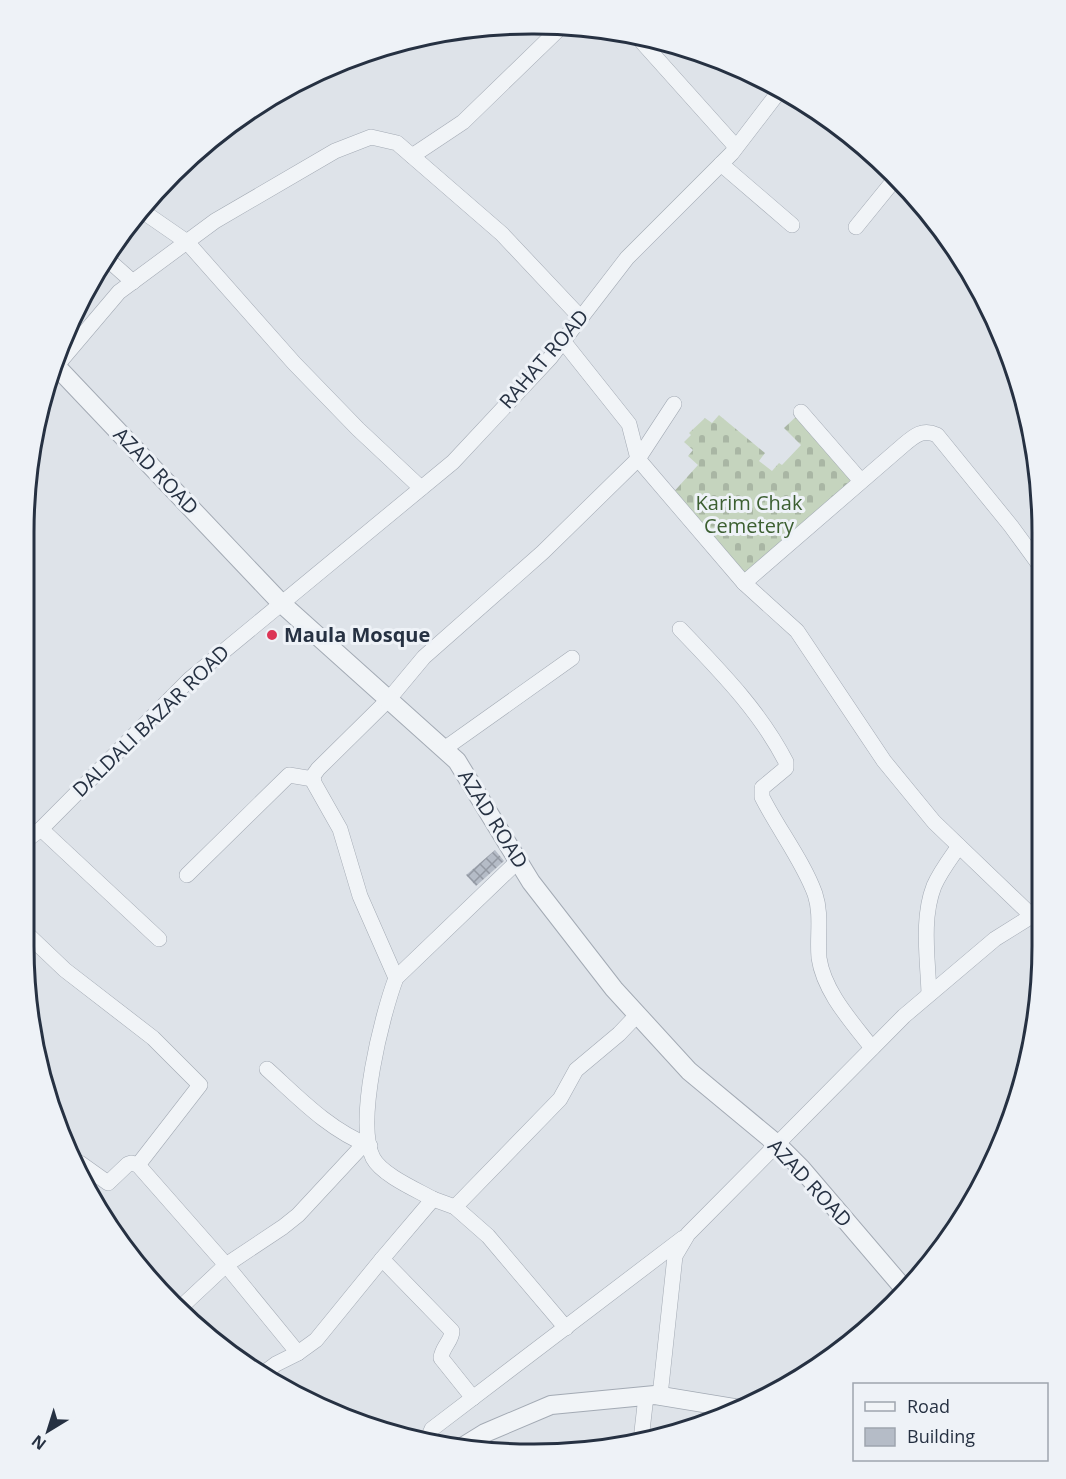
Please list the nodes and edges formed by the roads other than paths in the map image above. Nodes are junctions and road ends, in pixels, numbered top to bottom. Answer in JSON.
{"nodes":[{"id":1,"x":553,"y":35,"type":"edge"},
{"id":2,"x":647,"y":48,"type":"edge"},
{"id":3,"x":775,"y":97,"type":"edge"},
{"id":4,"x":736,"y":147,"type":"junction"},
{"id":5,"x":412,"y":156,"type":"junction"},
{"id":6,"x":721,"y":164,"type":"junction"},
{"id":7,"x":890,"y":186,"type":"edge"},
{"id":8,"x":149,"y":216,"type":"edge"},
{"id":9,"x":792,"y":225,"type":"dead end"},
{"id":10,"x":856,"y":227,"type":"dead end"},
{"id":11,"x":187,"y":242,"type":"junction"},
{"id":12,"x":113,"y":265,"type":"edge"},
{"id":13,"x":133,"y":282,"type":"junction"},
{"id":14,"x":581,"y":318,"type":"junction"},
{"id":15,"x":563,"y":341,"type":"junction"},
{"id":16,"x":68,"y":353,"type":"edge"},
{"id":17,"x":62,"y":370,"type":"edge"},
{"id":18,"x":674,"y":404,"type":"dead end"},
{"id":19,"x":801,"y":412,"type":"dead end"},
{"id":20,"x":638,"y":459,"type":"junction"},
{"id":21,"x":861,"y":481,"type":"junction"},
{"id":22,"x":421,"y":488,"type":"junction"},
{"id":23,"x":1032,"y":555,"type":"edge"},
{"id":24,"x":744,"y":583,"type":"junction"},
{"id":25,"x":281,"y":603,"type":"junction"},
{"id":26,"x":680,"y":629,"type":"dead end"},
{"id":27,"x":572,"y":658,"type":"dead end"},
{"id":28,"x":390,"y":699,"type":"junction"},
{"id":29,"x":444,"y":749,"type":"junction"},
{"id":30,"x":312,"y":779,"type":"junction"},
{"id":31,"x":41,"y":829,"type":"junction"},
{"id":32,"x":34,"y":834,"type":"edge"},
{"id":33,"x":959,"y":846,"type":"junction"},
{"id":34,"x":518,"y":861,"type":"junction"},
{"id":35,"x":187,"y":875,"type":"dead end"},
{"id":36,"x":1032,"y":909,"type":"edge"},
{"id":37,"x":1032,"y":915,"type":"edge"},
{"id":38,"x":159,"y":939,"type":"dead end"},
{"id":39,"x":34,"y":941,"type":"edge"},
{"id":40,"x":396,"y":978,"type":"junction"},
{"id":41,"x":929,"y":994,"type":"junction"},
{"id":42,"x":637,"y":1015,"type":"junction"},
{"id":43,"x":872,"y":1048,"type":"junction"},
{"id":44,"x":267,"y":1069,"type":"dead end"},
{"id":45,"x":367,"y":1145,"type":"junction"},
{"id":46,"x":778,"y":1145,"type":"junction"},
{"id":47,"x":138,"y":1166,"type":"junction"},
{"id":48,"x":87,"y":1168,"type":"edge"},
{"id":49,"x":433,"y":1199,"type":"junction"},
{"id":50,"x":455,"y":1207,"type":"junction"},
{"id":51,"x":688,"y":1234,"type":"junction"},
{"id":52,"x":382,"y":1259,"type":"junction"},
{"id":53,"x":226,"y":1265,"type":"junction"},
{"id":54,"x":900,"y":1283,"type":"edge"},
{"id":55,"x":186,"y":1303,"type":"edge"},
{"id":56,"x":566,"y":1328,"type":"junction"},
{"id":57,"x":298,"y":1353,"type":"junction"},
{"id":58,"x":270,"y":1369,"type":"edge"},
{"id":59,"x":653,"y":1396,"type":"junction"},
{"id":60,"x":473,"y":1398,"type":"junction"},
{"id":61,"x":725,"y":1407,"type":"edge"},
{"id":62,"x":643,"y":1432,"type":"edge"},
{"id":63,"x":428,"y":1433,"type":"edge"},
{"id":64,"x":473,"y":1440,"type":"edge"}],
"edges":[{"from":1,"to":5,"type":"street"},
{"from":2,"to":4,"type":"street"},
{"from":3,"to":4,"type":"street","name":"RAHAT ROAD"},
{"from":4,"to":6,"type":"street","name":"RAHAT ROAD"},
{"from":5,"to":11,"type":"street"},
{"from":5,"to":14,"type":"street"},
{"from":6,"to":9,"type":"street"},
{"from":6,"to":14,"type":"street","name":"RAHAT ROAD"},
{"from":7,"to":10,"type":"street"},
{"from":8,"to":11,"type":"street"},
{"from":11,"to":13,"type":"street"},
{"from":11,"to":22,"type":"street"},
{"from":12,"to":13,"type":"street"},
{"from":13,"to":16,"type":"street"},
{"from":14,"to":15,"type":"street","name":"RAHAT ROAD"},
{"from":15,"to":20,"type":"street"},
{"from":15,"to":22,"type":"street","name":"RAHAT ROAD"},
{"from":17,"to":25,"type":"street","name":"AZAD ROAD"},
{"from":18,"to":20,"type":"street"},
{"from":19,"to":21,"type":"street"},
{"from":20,"to":24,"type":"street"},
{"from":20,"to":28,"type":"street"},
{"from":21,"to":23,"type":"street"},
{"from":21,"to":24,"type":"street"},
{"from":22,"to":25,"type":"street","name":"RAHAT ROAD"},
{"from":24,"to":33,"type":"street"},
{"from":25,"to":28,"type":"street","name":"AZAD ROAD"},
{"from":25,"to":31,"type":"street","name":"DALDALI BAZAR ROAD"},
{"from":26,"to":43,"type":"street"},
{"from":27,"to":29,"type":"street"},
{"from":28,"to":29,"type":"street","name":"AZAD ROAD"},
{"from":28,"to":30,"type":"street"},
{"from":29,"to":34,"type":"street","name":"AZAD ROAD"},
{"from":30,"to":35,"type":"street"},
{"from":30,"to":40,"type":"street"},
{"from":31,"to":32,"type":"street","name":"DALDALI BAZAR ROAD"},
{"from":31,"to":38,"type":"street"},
{"from":33,"to":36,"type":"street"},
{"from":33,"to":41,"type":"street"},
{"from":34,"to":40,"type":"street"},
{"from":34,"to":42,"type":"street","name":"AZAD ROAD"},
{"from":37,"to":41,"type":"street"},
{"from":39,"to":47,"type":"street"},
{"from":40,"to":45,"type":"street"},
{"from":41,"to":43,"type":"street"},
{"from":42,"to":46,"type":"street","name":"AZAD ROAD"},
{"from":42,"to":50,"type":"street"},
{"from":43,"to":46,"type":"street"},
{"from":44,"to":45,"type":"street"},
{"from":45,"to":49,"type":"street"},
{"from":45,"to":53,"type":"street"},
{"from":46,"to":51,"type":"street"},
{"from":46,"to":54,"type":"street","name":"AZAD ROAD"},
{"from":47,"to":48,"type":"street"},
{"from":47,"to":53,"type":"street"},
{"from":49,"to":50,"type":"street"},
{"from":49,"to":52,"type":"street"},
{"from":50,"to":56,"type":"street"},
{"from":51,"to":56,"type":"street"},
{"from":51,"to":59,"type":"street"},
{"from":52,"to":57,"type":"street"},
{"from":52,"to":60,"type":"street"},
{"from":53,"to":55,"type":"street"},
{"from":53,"to":57,"type":"street"},
{"from":56,"to":60,"type":"street"},
{"from":57,"to":58,"type":"street"},
{"from":59,"to":61,"type":"street"},
{"from":59,"to":62,"type":"street"},
{"from":59,"to":64,"type":"street"},
{"from":60,"to":63,"type":"street"}]}
